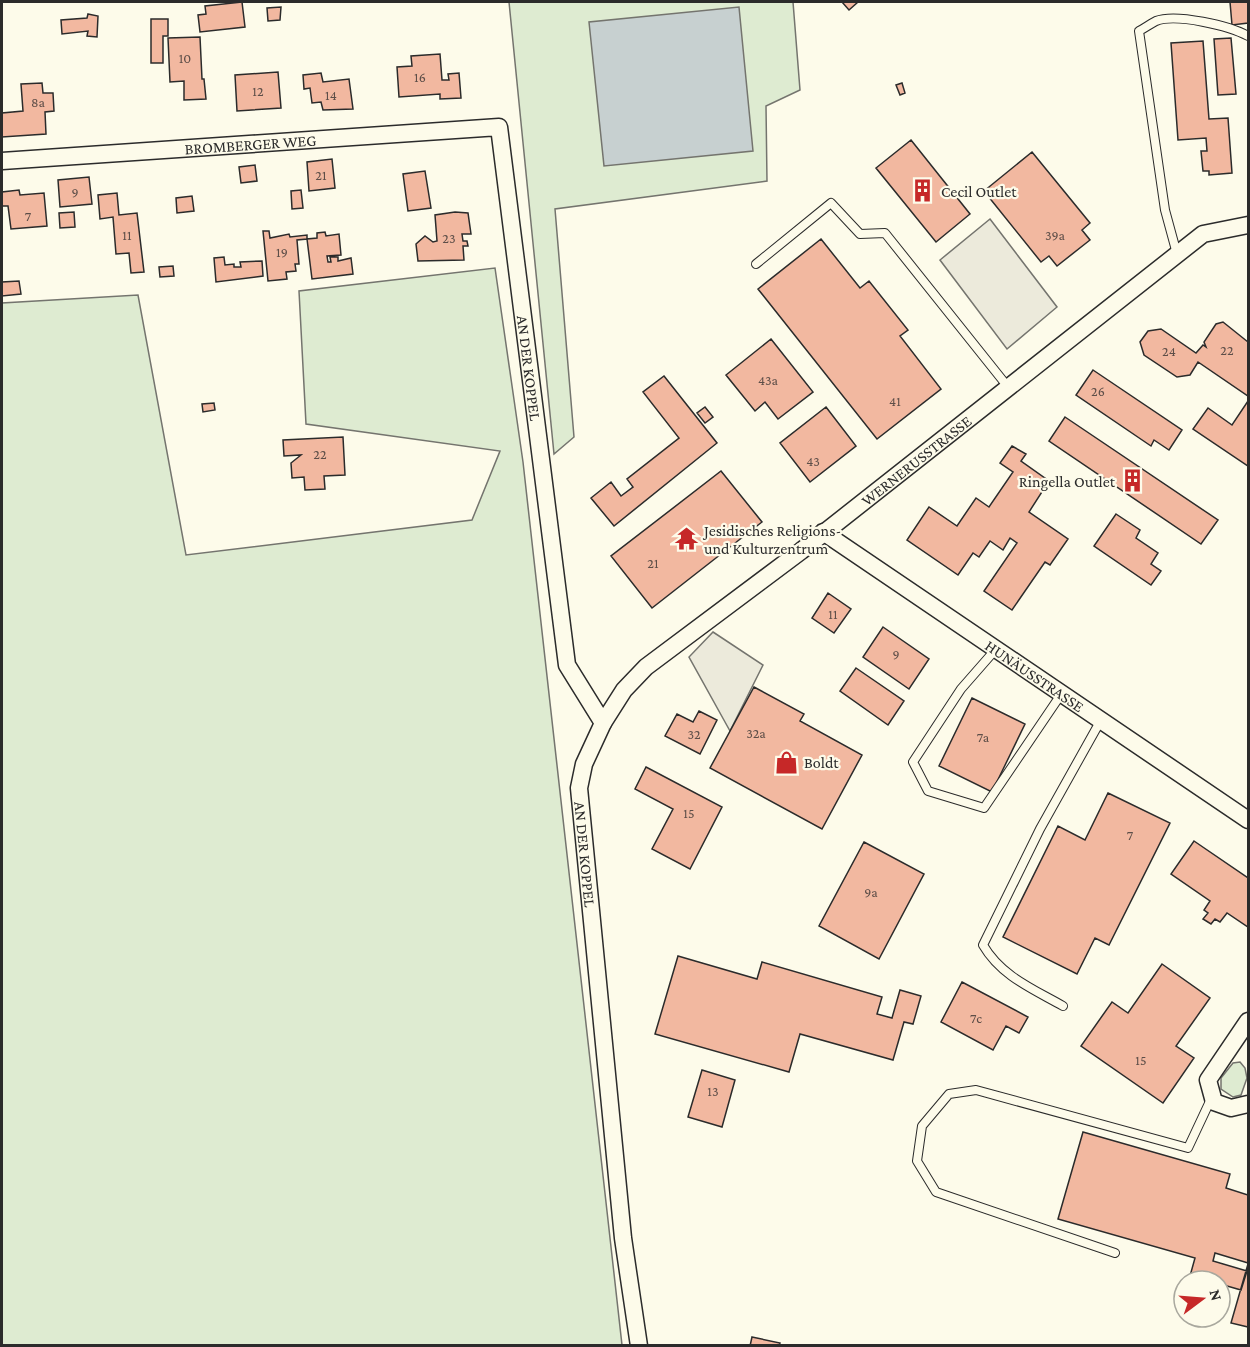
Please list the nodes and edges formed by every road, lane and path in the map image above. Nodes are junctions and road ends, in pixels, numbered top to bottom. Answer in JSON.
{"nodes":[{"id":1,"x":1248,"y":36,"type":"edge"},
{"id":2,"x":499,"y":127,"type":"joint"},
{"id":3,"x":2,"y":161,"type":"edge"},
{"id":4,"x":1248,"y":225,"type":"edge"},
{"id":5,"x":1177,"y":254,"type":"junction"},
{"id":6,"x":756,"y":264,"type":"dead end"},
{"id":7,"x":1008,"y":387,"type":"junction"},
{"id":8,"x":823,"y":532,"type":"junction"},
{"id":9,"x":996,"y":648,"type":"junction"},
{"id":10,"x":1062,"y":693,"type":"junction"},
{"id":11,"x":1101,"y":720,"type":"junction"},
{"id":12,"x":603,"y":723,"type":"junction"},
{"id":13,"x":1248,"y":820,"type":"edge"},
{"id":14,"x":1063,"y":1006,"type":"dead end"},
{"id":15,"x":1246,"y":1025,"type":"edge"},
{"id":16,"x":1248,"y":1049,"type":"edge"},
{"id":17,"x":1213,"y":1096,"type":"junction"},
{"id":18,"x":1248,"y":1104,"type":"edge"},
{"id":19,"x":1115,"y":1253,"type":"dead end"},
{"id":20,"x":639,"y":1346,"type":"edge"}],
"edges":[{"from":1,"to":5,"type":"lane"},
{"from":2,"to":3,"type":"street","name":"BROMBERGER WEG"},
{"from":2,"to":12,"type":"street","name":"AN DER KOPPEL"},
{"from":4,"to":5,"type":"street","name":"WERNERUSSTRASSE"},
{"from":5,"to":7,"type":"street","name":"WERNERUSSTRASSE"},
{"from":6,"to":7,"type":"lane"},
{"from":7,"to":8,"type":"street","name":"WERNERUSSTRASSE"},
{"from":8,"to":9,"type":"street","name":"HUNÄUSSTRASSE"},
{"from":8,"to":12,"type":"street","name":"WERNERUSSTRASSE"},
{"from":9,"to":10,"type":"street","name":"HUNÄUSSTRASSE"},
{"from":9,"to":10,"type":"lane"},
{"from":10,"to":11,"type":"street","name":"HUNÄUSSTRASSE"},
{"from":11,"to":13,"type":"street","name":"HUNÄUSSTRASSE"},
{"from":11,"to":14,"type":"lane"},
{"from":12,"to":20,"type":"street","name":"AN DER KOPPEL"},
{"from":15,"to":16,"type":"street"},
{"from":15,"to":17,"type":"street"},
{"from":17,"to":18,"type":"street"},
{"from":17,"to":19,"type":"lane"}]}
